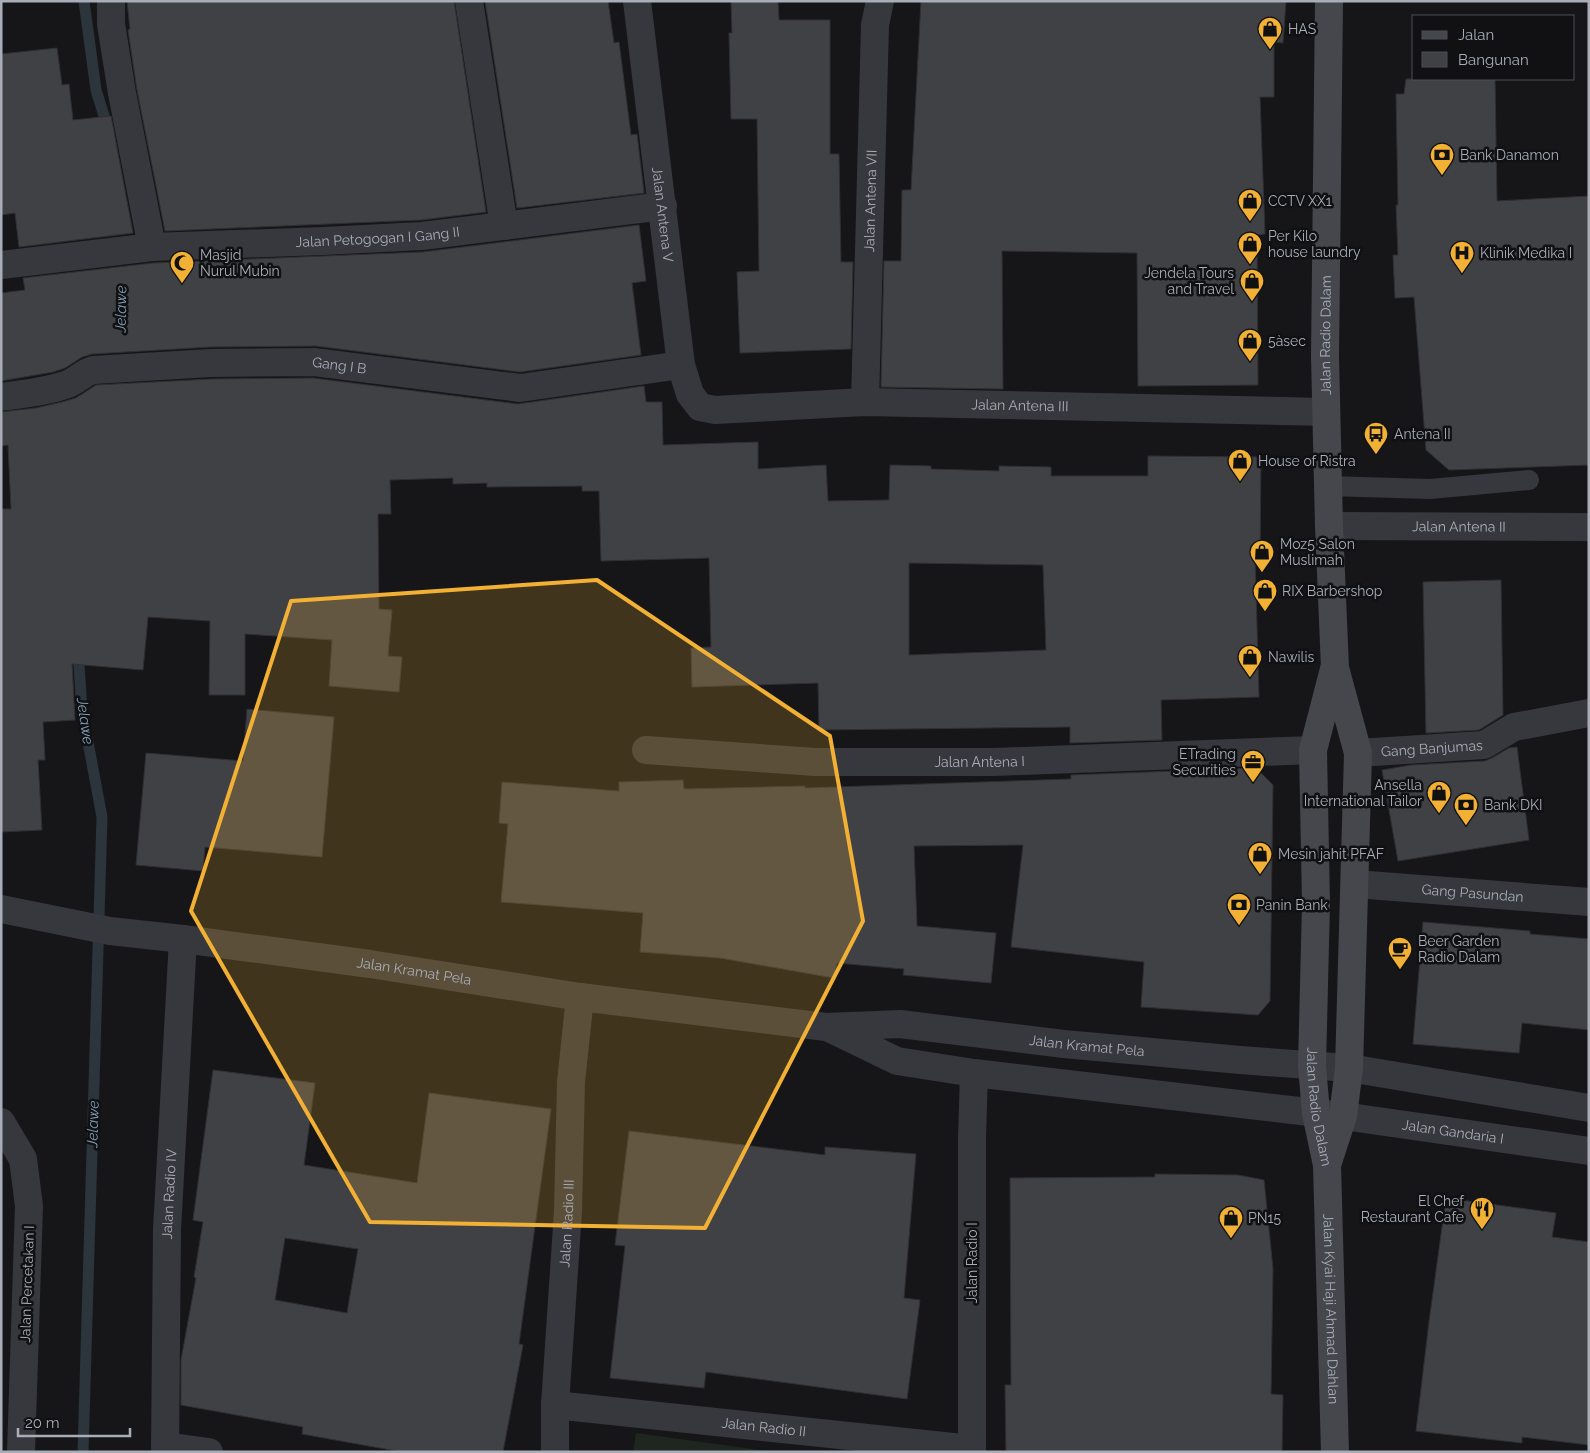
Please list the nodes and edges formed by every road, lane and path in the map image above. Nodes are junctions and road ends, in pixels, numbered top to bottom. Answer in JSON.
{"nodes":[{"id":1,"x":111,"y":1,"type":"edge"},
{"id":2,"x":469,"y":1,"type":"edge"},
{"id":3,"x":637,"y":1,"type":"edge"},
{"id":4,"x":880,"y":1,"type":"edge"},
{"id":5,"x":1329,"y":1,"type":"edge"},
{"id":6,"x":663,"y":206,"type":"junction"},
{"id":7,"x":504,"y":226,"type":"junction"},
{"id":8,"x":142,"y":248,"type":"junction"},
{"id":9,"x":1,"y":265,"type":"edge"},
{"id":10,"x":681,"y":365,"type":"junction"},
{"id":11,"x":1,"y":397,"type":"edge"},
{"id":12,"x":865,"y":402,"type":"junction"},
{"id":13,"x":715,"y":410,"type":"joint"},
{"id":14,"x":1326,"y":412,"type":"junction"},
{"id":15,"x":1529,"y":480,"type":"dead end"},
{"id":16,"x":1328,"y":486,"type":"junction"},
{"id":17,"x":1329,"y":526,"type":"junction"},
{"id":18,"x":1589,"y":526,"type":"edge"},
{"id":19,"x":1334,"y":668,"type":"junction"},
{"id":20,"x":1589,"y":713,"type":"edge"},
{"id":21,"x":646,"y":750,"type":"dead end"},
{"id":22,"x":1313,"y":750,"type":"junction"},
{"id":23,"x":1358,"y":753,"type":"junction"},
{"id":24,"x":1355,"y":884,"type":"junction"},
{"id":25,"x":1589,"y":902,"type":"edge"},
{"id":26,"x":1,"y":909,"type":"edge"},
{"id":27,"x":183,"y":939,"type":"junction"},
{"id":28,"x":580,"y":997,"type":"junction"},
{"id":29,"x":826,"y":1027,"type":"junction"},
{"id":30,"x":1312,"y":1066,"type":"junction"},
{"id":31,"x":1349,"y":1068,"type":"junction"},
{"id":32,"x":974,"y":1073,"type":"junction"},
{"id":33,"x":1589,"y":1108,"type":"edge"},
{"id":34,"x":1316,"y":1113,"type":"junction"},
{"id":35,"x":1343,"y":1116,"type":"junction"},
{"id":36,"x":1,"y":1122,"type":"edge"},
{"id":37,"x":1589,"y":1151,"type":"edge"},
{"id":38,"x":1327,"y":1165,"type":"junction"},
{"id":39,"x":555,"y":1406,"type":"junction"},
{"id":40,"x":165,"y":1449,"type":"edge"},
{"id":41,"x":972,"y":1450,"type":"edge"},
{"id":42,"x":21,"y":1452,"type":"edge"},
{"id":43,"x":209,"y":1452,"type":"edge"},
{"id":44,"x":555,"y":1452,"type":"edge"},
{"id":45,"x":1335,"y":1452,"type":"edge"}],
"edges":[{"from":1,"to":8,"type":"street"},
{"from":2,"to":7,"type":"street"},
{"from":3,"to":6,"type":"street","name":"Jalan Antena V"},
{"from":4,"to":12,"type":"street","name":"Jalan Antena VII"},
{"from":5,"to":14,"type":"main road","name":"Jalan Radio Dalam"},
{"from":6,"to":7,"type":"street","name":"Jalan Petogogan I Gang II"},
{"from":6,"to":10,"type":"street","name":"Jalan Antena V"},
{"from":7,"to":8,"type":"street","name":"Jalan Petogogan I Gang II"},
{"from":8,"to":9,"type":"street","name":"Jalan Petogogan I Gang II"},
{"from":10,"to":11,"type":"street","name":"Gang I B"},
{"from":10,"to":13,"type":"street","name":"Jalan Antena V"},
{"from":12,"to":13,"type":"street","name":"Jalan Antena III"},
{"from":12,"to":14,"type":"street","name":"Jalan Antena III"},
{"from":14,"to":16,"type":"main road","name":"Jalan Radio Dalam"},
{"from":15,"to":16,"type":"lane"},
{"from":16,"to":17,"type":"main road","name":"Jalan Radio Dalam"},
{"from":17,"to":18,"type":"street","name":"Jalan Antena II"},
{"from":17,"to":19,"type":"main road","name":"Jalan Radio Dalam"},
{"from":19,"to":22,"type":"main road","name":"Jalan Radio Dalam"},
{"from":19,"to":23,"type":"main road","name":"Jalan Radio Dalam"},
{"from":20,"to":23,"type":"street","name":"Gang Banjumas"},
{"from":21,"to":22,"type":"street","name":"Jalan Antena I"},
{"from":22,"to":30,"type":"main road","name":"Jalan Radio Dalam"},
{"from":23,"to":24,"type":"main road","name":"Jalan Radio Dalam"},
{"from":24,"to":25,"type":"street","name":"Gang Pasundan"},
{"from":24,"to":31,"type":"main road","name":"Jalan Radio Dalam"},
{"from":26,"to":27,"type":"street","name":"Jalan Kramat Pela"},
{"from":27,"to":28,"type":"street","name":"Jalan Kramat Pela"},
{"from":27,"to":40,"type":"street","name":"Jalan Radio IV"},
{"from":28,"to":29,"type":"street","name":"Jalan Kramat Pela"},
{"from":28,"to":39,"type":"street","name":"Jalan Radio III"},
{"from":29,"to":30,"type":"street","name":"Jalan Kramat Pela"},
{"from":29,"to":32,"type":"street","name":"Jalan Kramat Pela"},
{"from":30,"to":31,"type":"street","name":"Jalan Kramat Pela"},
{"from":30,"to":34,"type":"main road","name":"Jalan Radio Dalam"},
{"from":31,"to":33,"type":"street"},
{"from":31,"to":35,"type":"main road","name":"Jalan Radio Dalam"},
{"from":32,"to":34,"type":"street","name":"Jalan Kramat Pela"},
{"from":32,"to":41,"type":"street","name":"Jalan Radio I"},
{"from":34,"to":35,"type":"street","name":"Jalan Gandaria I"},
{"from":34,"to":38,"type":"main road","name":"Jalan Radio Dalam"},
{"from":35,"to":37,"type":"street","name":"Jalan Gandaria I"},
{"from":35,"to":38,"type":"main road","name":"Jalan Radio Dalam"},
{"from":36,"to":42,"type":"street","name":"Jalan Percetakan I"},
{"from":38,"to":45,"type":"main road","name":"Jalan Kyai Haji Ahmad Dahlan"},
{"from":39,"to":41,"type":"street","name":"Jalan Radio II"},
{"from":39,"to":44,"type":"street","name":"Jalan Radio III"},
{"from":40,"to":43,"type":"street"}]}
